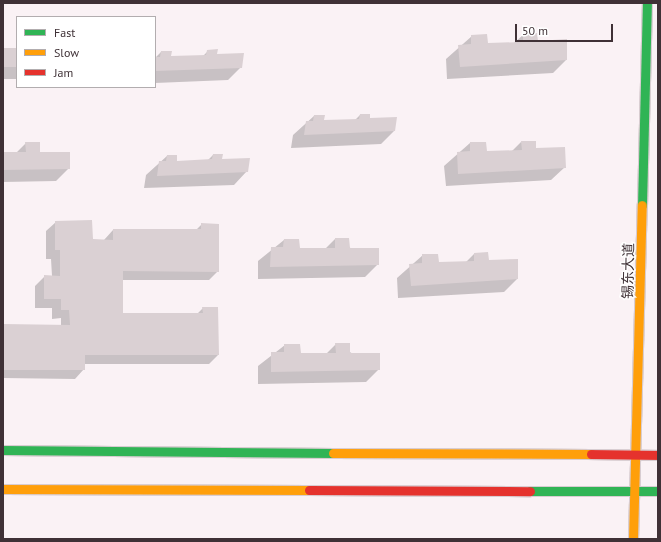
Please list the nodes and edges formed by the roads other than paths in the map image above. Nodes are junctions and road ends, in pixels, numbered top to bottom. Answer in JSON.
{"nodes":[{"id":1,"x":646,"y":3,"type":"edge"},
{"id":2,"x":3,"y":450,"type":"edge"},
{"id":3,"x":636,"y":453,"type":"junction"},
{"id":4,"x":658,"y":455,"type":"edge"},
{"id":5,"x":3,"y":489,"type":"edge"},
{"id":6,"x":634,"y":490,"type":"junction"},
{"id":7,"x":658,"y":491,"type":"edge"},
{"id":8,"x":633,"y":539,"type":"edge"}],
"edges":[{"from":1,"to":3,"type":"main road","name":"锡东大道"},
{"from":2,"to":3,"type":"main road"},
{"from":3,"to":4,"type":"main road"},
{"from":3,"to":6,"type":"main road","name":"锡东大道"},
{"from":5,"to":6,"type":"main road"},
{"from":6,"to":7,"type":"main road"},
{"from":6,"to":8,"type":"main road","name":"锡东大道"}]}
